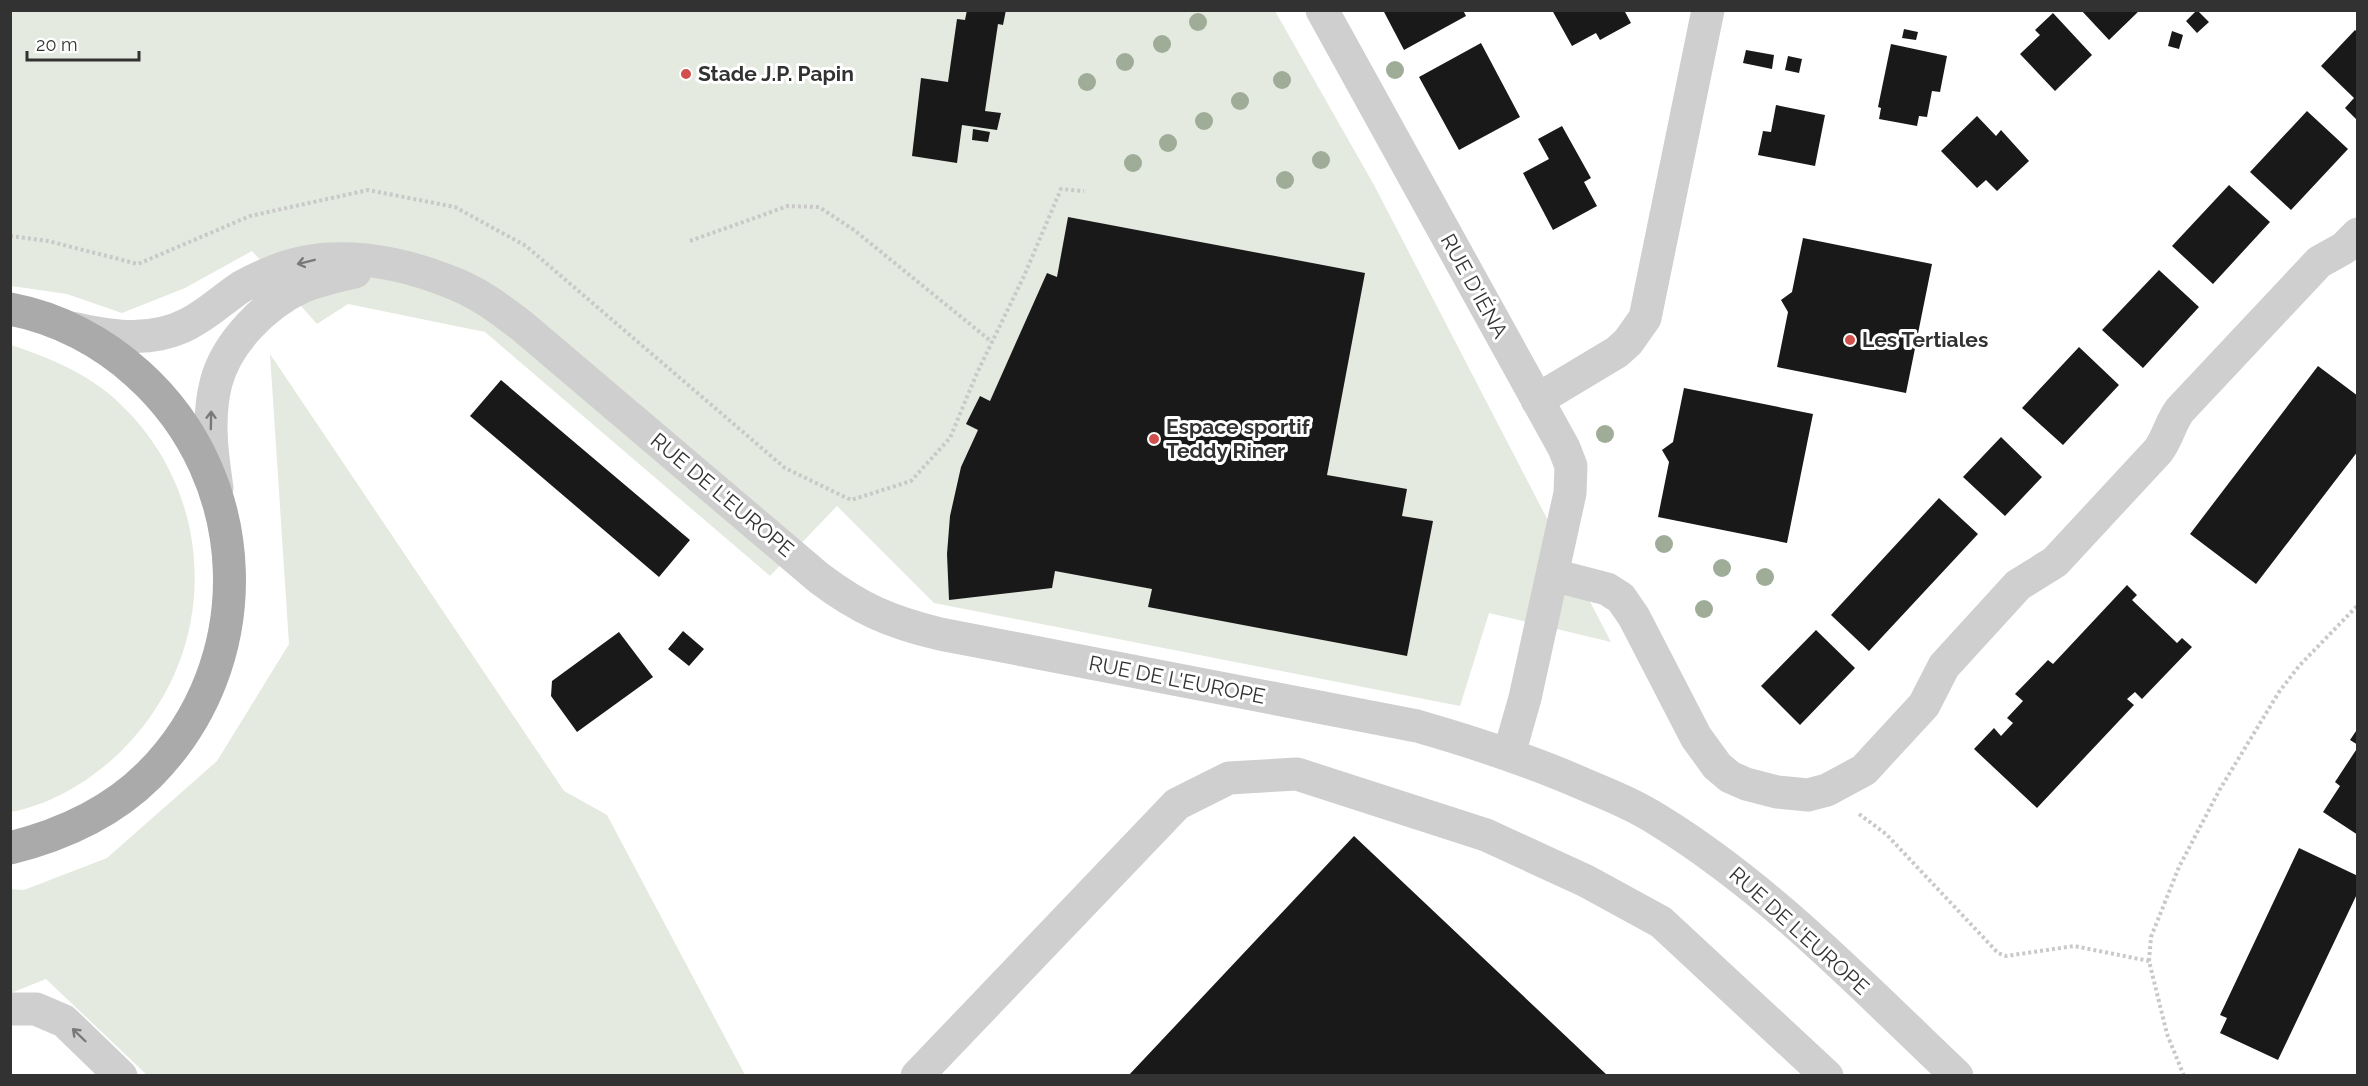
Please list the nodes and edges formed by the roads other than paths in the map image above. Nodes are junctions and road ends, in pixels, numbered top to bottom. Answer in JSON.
{"nodes":[{"id":1,"x":1322,"y":10,"type":"edge"},
{"id":2,"x":1708,"y":10,"type":"edge"},
{"id":3,"x":2358,"y":234,"type":"edge"},
{"id":4,"x":404,"y":269,"type":"junction"},
{"id":5,"x":10,"y":309,"type":"edge"},
{"id":6,"x":66,"y":326,"type":"junction"},
{"id":7,"x":1537,"y":400,"type":"junction"},
{"id":8,"x":218,"y":499,"type":"junction"},
{"id":9,"x":1553,"y":575,"type":"junction"},
{"id":10,"x":1509,"y":754,"type":"junction"},
{"id":11,"x":10,"y":848,"type":"edge"},
{"id":12,"x":10,"y":1009,"type":"edge"},
{"id":13,"x":121,"y":1076,"type":"edge"},
{"id":14,"x":917,"y":1076,"type":"edge"},
{"id":15,"x":1827,"y":1076,"type":"edge"},
{"id":16,"x":1957,"y":1076,"type":"edge"}],
"edges":[{"from":1,"to":7,"type":"street","name":"RUE D'IÉNA"},
{"from":2,"to":7,"type":"street"},
{"from":3,"to":9,"type":"street"},
{"from":4,"to":6,"type":"street","name":"RUE DE L'EUROPE","one_way":true},
{"from":8,"to":4,"type":"street","name":"RUE DE L'EUROPE","one_way":true},
{"from":4,"to":10,"type":"street","name":"RUE DE L'EUROPE"},
{"from":5,"to":6,"type":"main road"},
{"from":6,"to":8,"type":"main road"},
{"from":7,"to":9,"type":"street","name":"RUE D'IÉNA"},
{"from":8,"to":11,"type":"main road"},
{"from":9,"to":10,"type":"street","name":"RUE D'IÉNA"},
{"from":10,"to":16,"type":"street","name":"RUE DE L'EUROPE"},
{"from":13,"to":12,"type":"street","one_way":true},
{"from":14,"to":15,"type":"street"}]}
